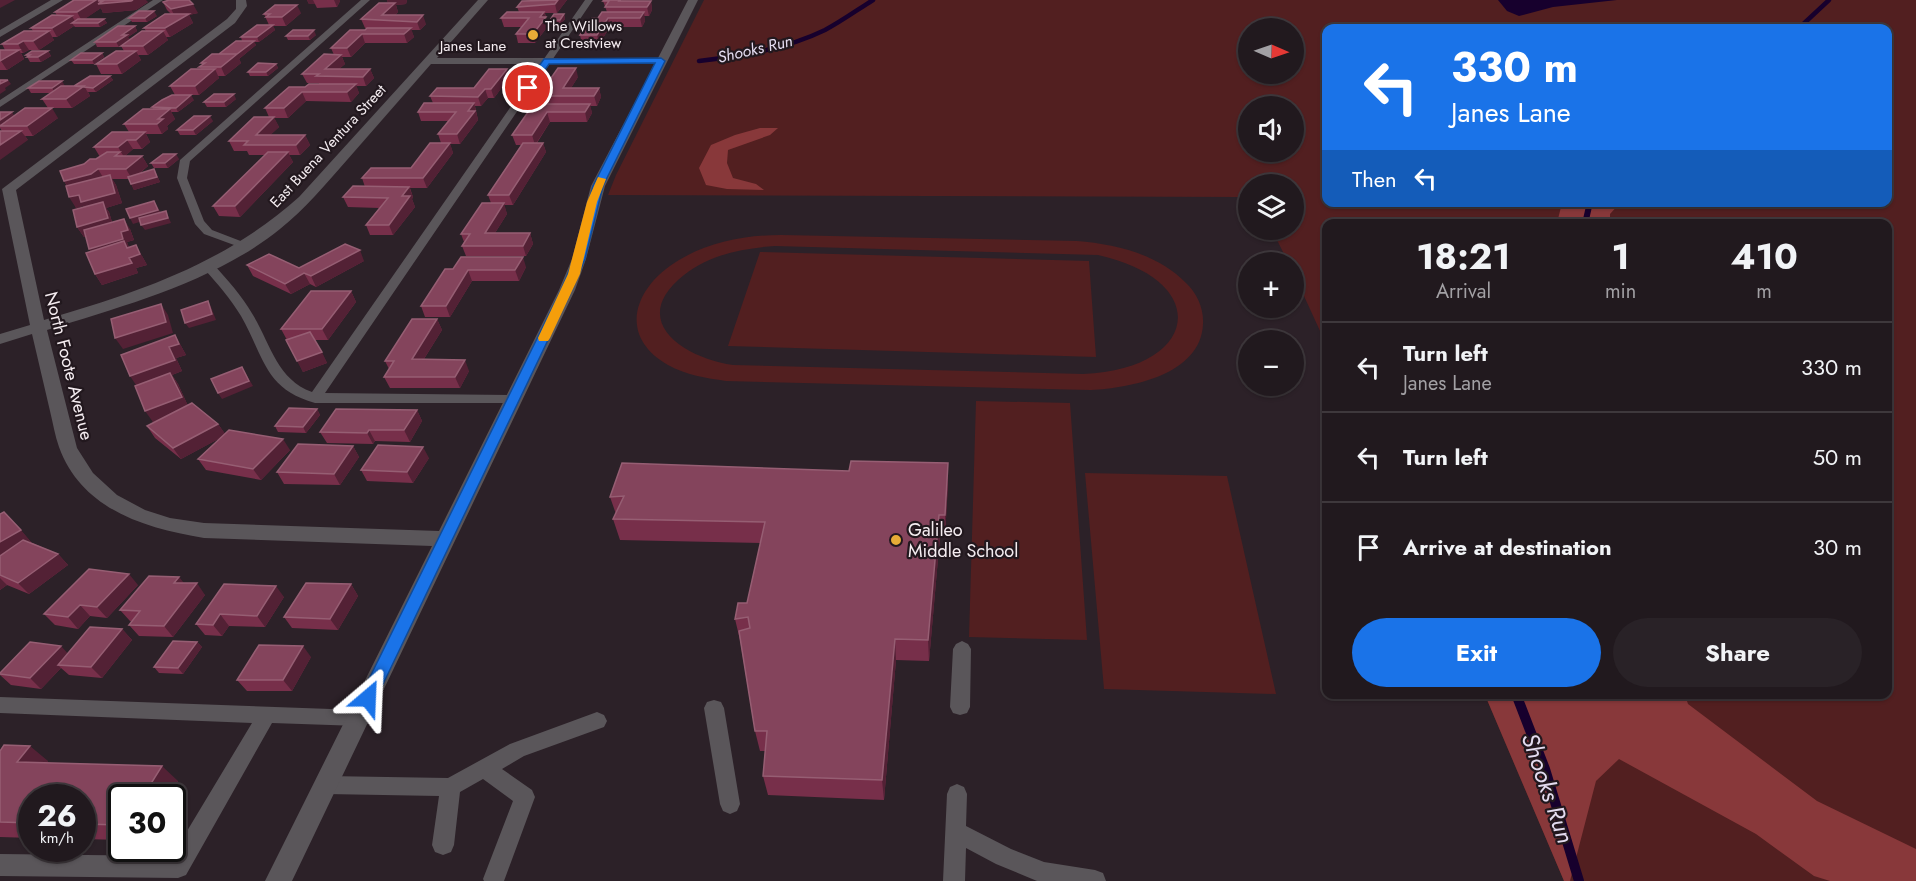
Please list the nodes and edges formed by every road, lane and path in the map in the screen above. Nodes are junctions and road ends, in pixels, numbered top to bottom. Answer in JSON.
{"nodes":[{"id":1,"x":58,"y":0,"type":"edge"},
{"id":2,"x":159,"y":0,"type":"edge"},
{"id":3,"x":241,"y":0,"type":"edge"},
{"id":4,"x":366,"y":0,"type":"edge"},
{"id":5,"x":483,"y":0,"type":"edge"},
{"id":6,"x":589,"y":0,"type":"edge"},
{"id":7,"x":693,"y":0,"type":"edge"},
{"id":8,"x":0,"y":34,"type":"edge"},
{"id":9,"x":429,"y":61,"type":"junction"},
{"id":10,"x":546,"y":61,"type":"junction"},
{"id":11,"x":661,"y":61,"type":"junction"},
{"id":12,"x":0,"y":104,"type":"edge"},
{"id":13,"x":245,"y":246,"type":"junction"},
{"id":14,"x":208,"y":266,"type":"junction"},
{"id":15,"x":38,"y":327,"type":"junction"},
{"id":16,"x":0,"y":339,"type":"edge"},
{"id":17,"x":315,"y":398,"type":"junction"},
{"id":18,"x":514,"y":400,"type":"junction"},
{"id":19,"x":447,"y":539,"type":"junction"},
{"id":20,"x":962,"y":649,"type":"dead end"},
{"id":21,"x":0,"y":705,"type":"edge"},
{"id":22,"x":960,"y":707,"type":"dead end"},
{"id":23,"x":714,"y":708,"type":"dead end"},
{"id":24,"x":267,"y":715,"type":"junction"},
{"id":25,"x":358,"y":718,"type":"junction"},
{"id":26,"x":597,"y":721,"type":"dead end"},
{"id":27,"x":484,"y":768,"type":"junction"},
{"id":28,"x":326,"y":784,"type":"junction"},
{"id":29,"x":450,"y":787,"type":"junction"},
{"id":30,"x":957,"y":794,"type":"dead end"},
{"id":31,"x":730,"y":804,"type":"dead end"},
{"id":32,"x":955,"y":831,"type":"junction"},
{"id":33,"x":443,"y":845,"type":"dead end"},
{"id":34,"x":0,"y":865,"type":"edge"},
{"id":35,"x":494,"y":879,"type":"dead end"},
{"id":36,"x":278,"y":881,"type":"edge"},
{"id":37,"x":954,"y":881,"type":"edge"},
{"id":38,"x":1095,"y":881,"type":"edge"}],
"edges":[{"from":1,"to":8,"type":"street"},
{"from":2,"to":12,"type":"lane"},
{"from":3,"to":15,"type":"street","name":"North Foote Avenue"},
{"from":4,"to":13,"type":"lane"},
{"from":5,"to":9,"type":"street","name":"East Buena Ventura Street"},
{"from":6,"to":10,"type":"lane"},
{"from":7,"to":11,"type":"street"},
{"from":9,"to":10,"type":"street","name":"Janes Lane"},
{"from":9,"to":13,"type":"street","name":"East Buena Ventura Street"},
{"from":10,"to":11,"type":"street","name":"Janes Lane"},
{"from":10,"to":17,"type":"lane"},
{"from":11,"to":18,"type":"street"},
{"from":13,"to":14,"type":"street","name":"East Buena Ventura Street"},
{"from":14,"to":15,"type":"street","name":"East Buena Ventura Street"},
{"from":14,"to":17,"type":"lane"},
{"from":15,"to":16,"type":"street","name":"East Buena Ventura Street"},
{"from":15,"to":19,"type":"street","name":"North Foote Avenue"},
{"from":17,"to":18,"type":"lane"},
{"from":18,"to":19,"type":"street"},
{"from":19,"to":25,"type":"street"},
{"from":20,"to":22,"type":"lane"},
{"from":21,"to":24,"type":"lane"},
{"from":23,"to":31,"type":"lane"},
{"from":24,"to":25,"type":"lane"},
{"from":24,"to":34,"type":"lane"},
{"from":25,"to":28,"type":"street"},
{"from":26,"to":27,"type":"lane"},
{"from":27,"to":29,"type":"lane"},
{"from":27,"to":35,"type":"lane"},
{"from":28,"to":29,"type":"lane"},
{"from":28,"to":36,"type":"street"},
{"from":29,"to":33,"type":"lane"},
{"from":30,"to":32,"type":"lane"},
{"from":32,"to":37,"type":"lane"},
{"from":32,"to":38,"type":"lane"}]}
